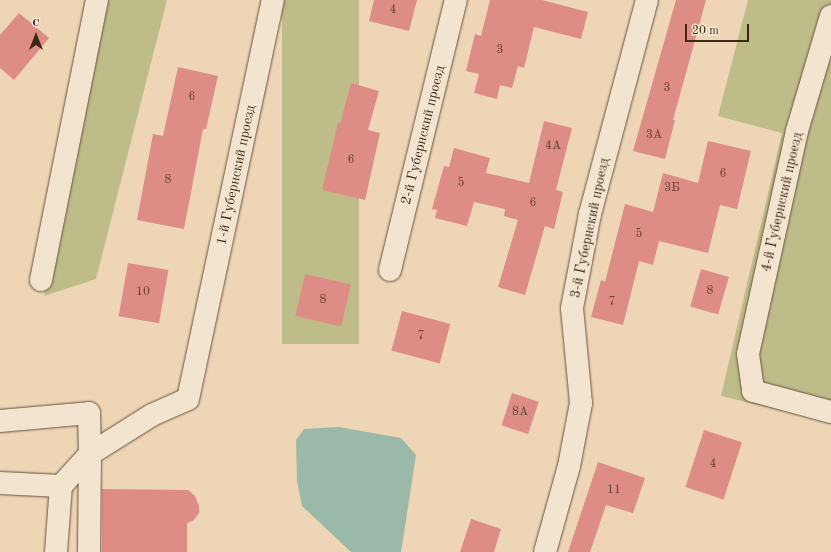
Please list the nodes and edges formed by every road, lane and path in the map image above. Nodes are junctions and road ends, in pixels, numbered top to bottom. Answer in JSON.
{"nodes":[{"id":1,"x":97,"y":0,"type":"edge"},
{"id":2,"x":273,"y":0,"type":"edge"},
{"id":3,"x":456,"y":0,"type":"edge"},
{"id":4,"x":647,"y":0,"type":"edge"},
{"id":5,"x":831,"y":16,"type":"edge"},
{"id":6,"x":390,"y":270,"type":"dead end"},
{"id":7,"x":41,"y":280,"type":"dead end"},
{"id":8,"x":831,"y":412,"type":"edge"},
{"id":9,"x":0,"y":421,"type":"edge"},
{"id":10,"x":90,"y":454,"type":"junction"},
{"id":11,"x":0,"y":483,"type":"edge"},
{"id":12,"x":61,"y":486,"type":"junction"},
{"id":13,"x":56,"y":552,"type":"edge"},
{"id":14,"x":89,"y":552,"type":"edge"},
{"id":15,"x":545,"y":552,"type":"edge"}],
"edges":[{"from":1,"to":7,"type":"street"},
{"from":2,"to":10,"type":"street","name":"1-й Губернский проезд"},
{"from":3,"to":6,"type":"street","name":"2-й Губернский проезд"},
{"from":4,"to":15,"type":"street","name":"3-й Губернский проезд"},
{"from":5,"to":8,"type":"street","name":"4-й Губернский проезд"},
{"from":9,"to":10,"type":"street"},
{"from":10,"to":12,"type":"street"},
{"from":10,"to":14,"type":"street"},
{"from":11,"to":12,"type":"street"},
{"from":12,"to":13,"type":"street"}]}
